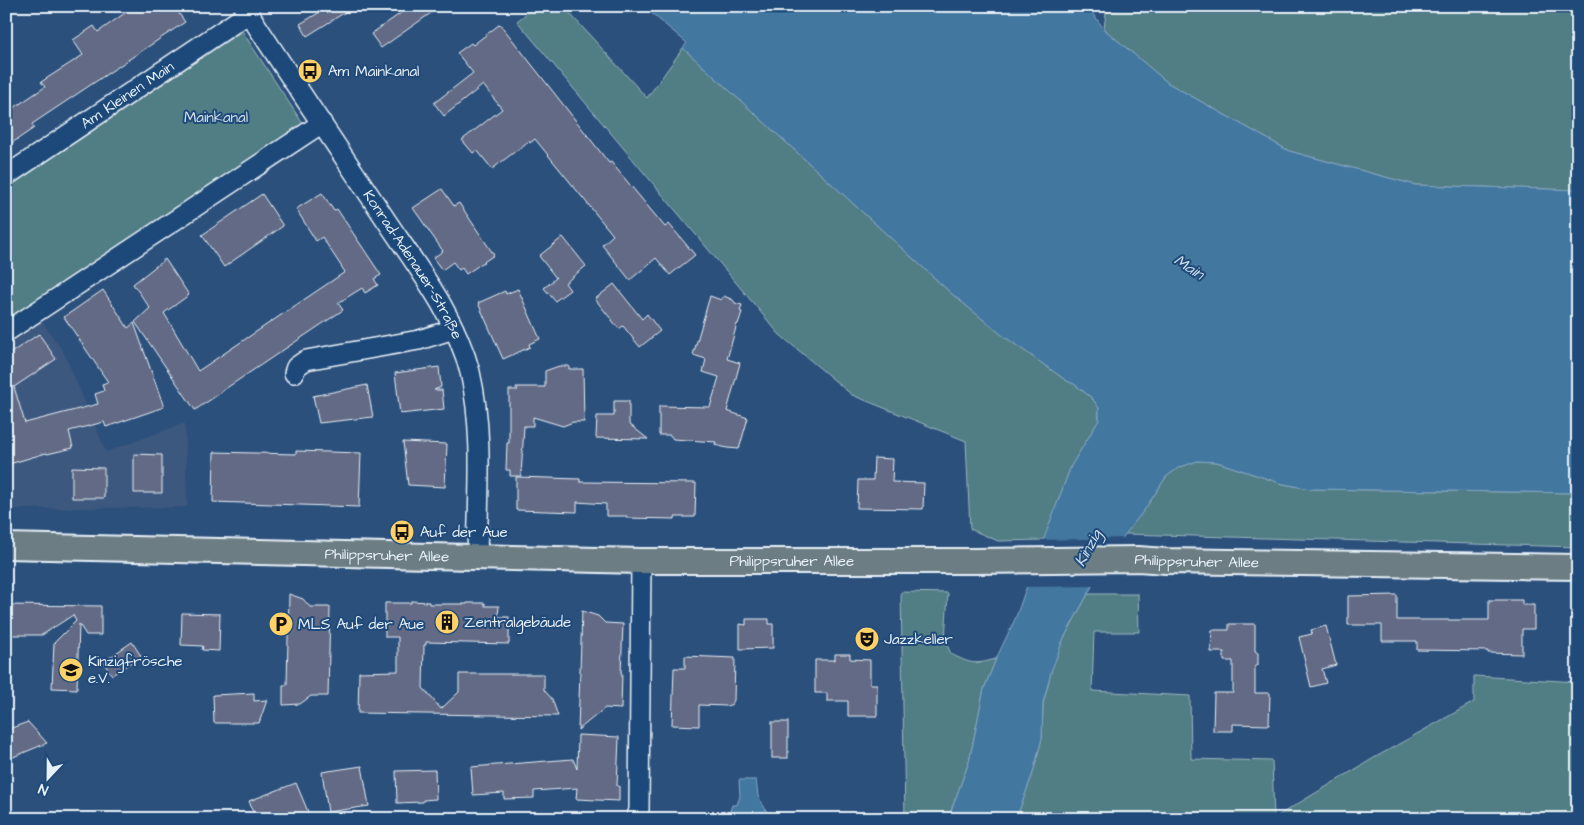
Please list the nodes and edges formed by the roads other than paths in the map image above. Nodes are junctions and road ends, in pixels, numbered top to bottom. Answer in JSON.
{"nodes":[{"id":1,"x":247,"y":10,"type":"edge"},
{"id":2,"x":322,"y":123,"type":"junction"},
{"id":3,"x":6,"y":176,"type":"edge"},
{"id":4,"x":454,"y":329,"type":"junction"},
{"id":5,"x":6,"y":332,"type":"edge"},
{"id":6,"x":294,"y":373,"type":"dead end"},
{"id":7,"x":6,"y":546,"type":"edge"},
{"id":8,"x":476,"y":557,"type":"junction"},
{"id":9,"x":641,"y":560,"type":"junction"},
{"id":10,"x":1578,"y":566,"type":"edge"},
{"id":11,"x":636,"y":819,"type":"edge"}],
"edges":[{"from":1,"to":2,"type":"street","name":"Konrad-Adenauer-Straße"},
{"from":1,"to":3,"type":"street","name":"Am Kleinen Main"},
{"from":2,"to":4,"type":"street","name":"Konrad-Adenauer-Straße"},
{"from":2,"to":5,"type":"street"},
{"from":4,"to":6,"type":"street"},
{"from":4,"to":8,"type":"street","name":"Konrad-Adenauer-Straße"},
{"from":7,"to":8,"type":"main road","name":"Philippsruher Allee"},
{"from":8,"to":9,"type":"main road","name":"Philippsruher Allee"},
{"from":9,"to":10,"type":"main road","name":"Philippsruher Allee"},
{"from":9,"to":11,"type":"street"}]}
